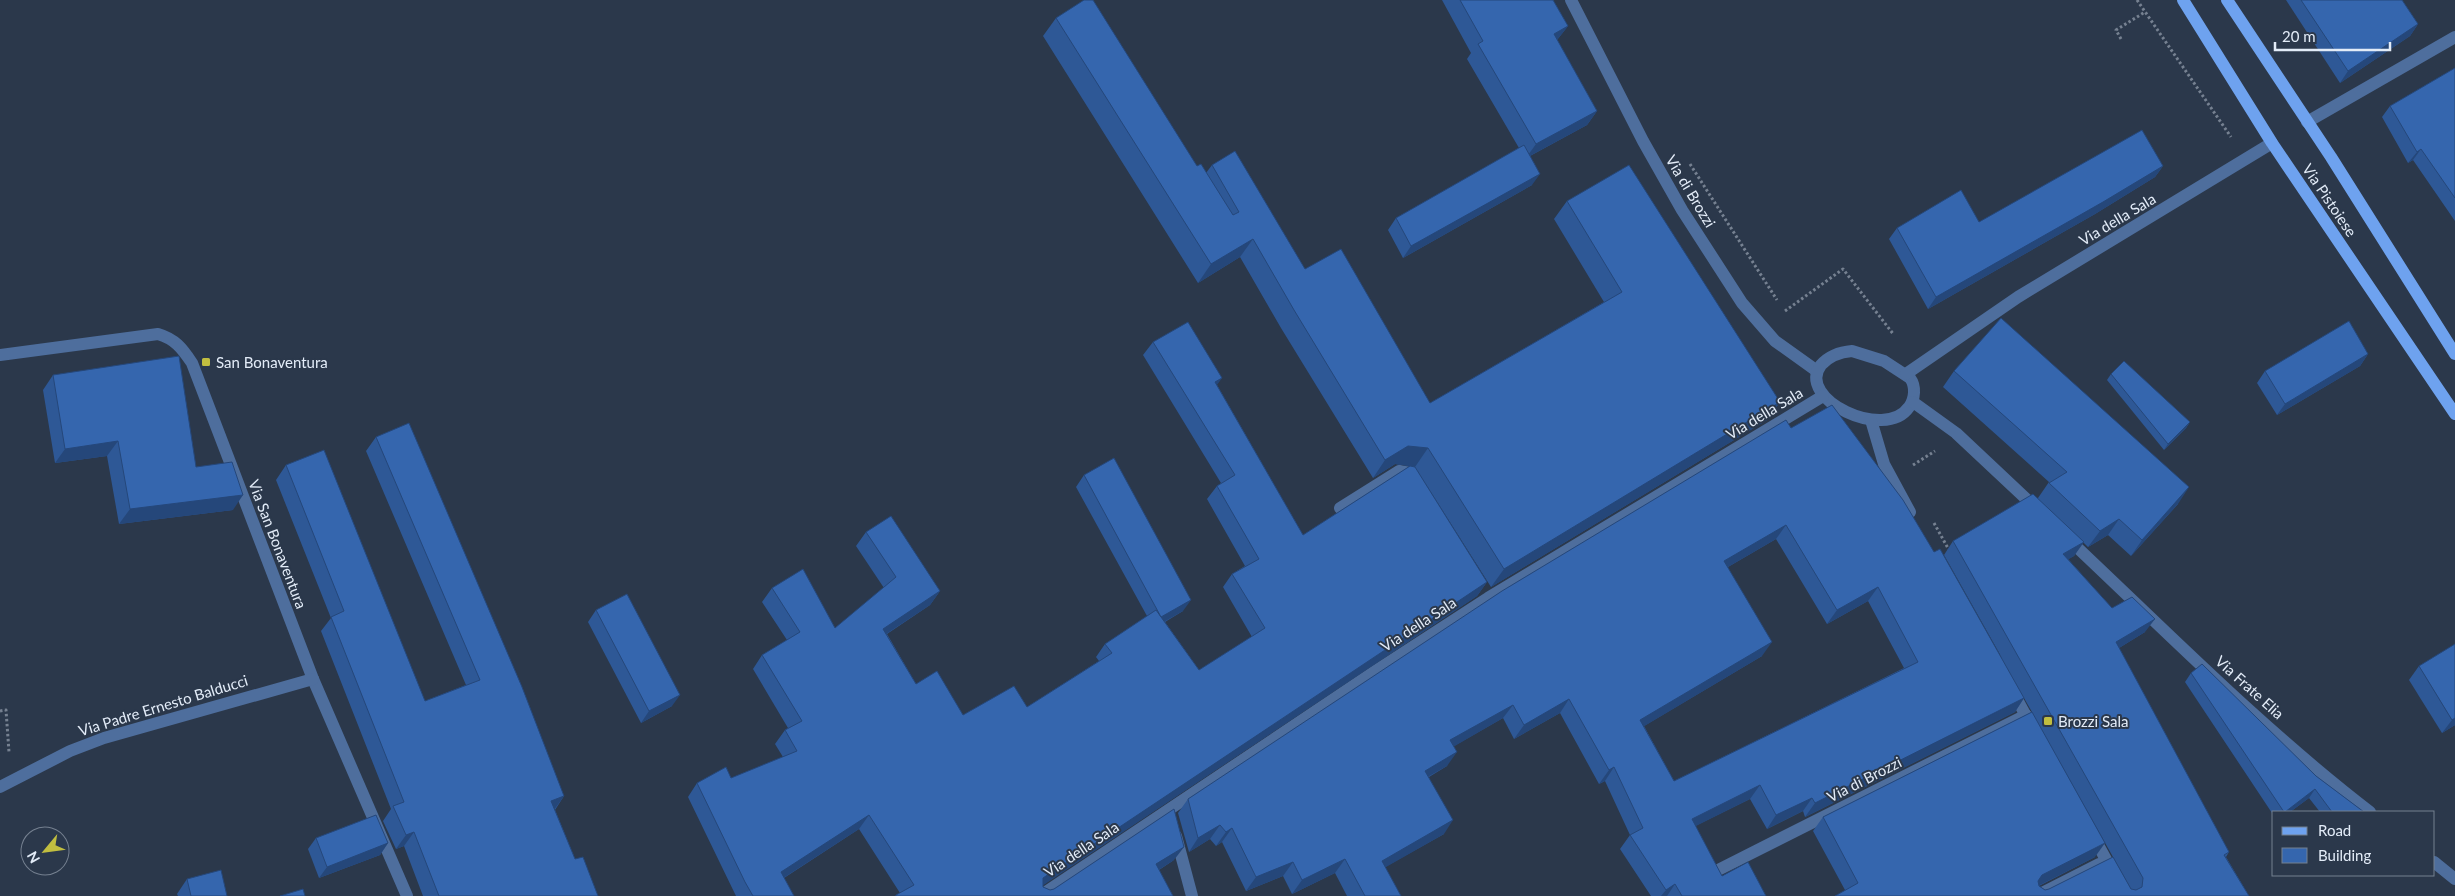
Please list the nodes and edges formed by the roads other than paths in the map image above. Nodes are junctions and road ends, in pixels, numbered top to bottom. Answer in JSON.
{"nodes":[{"id":1,"x":1571,"y":0,"type":"edge"},
{"id":2,"x":2183,"y":0,"type":"edge"},
{"id":3,"x":2227,"y":0,"type":"edge"},
{"id":4,"x":2455,"y":37,"type":"edge"},
{"id":5,"x":2307,"y":122,"type":"junction"},
{"id":6,"x":2272,"y":143,"type":"junction"},
{"id":7,"x":2455,"y":354,"type":"edge"},
{"id":8,"x":0,"y":355,"type":"edge"},
{"id":9,"x":1817,"y":371,"type":"junction"},
{"id":10,"x":1906,"y":374,"type":"junction"},
{"id":11,"x":1823,"y":396,"type":"junction"},
{"id":12,"x":1913,"y":402,"type":"junction"},
{"id":13,"x":2455,"y":414,"type":"edge"},
{"id":14,"x":1871,"y":420,"type":"junction"},
{"id":15,"x":1420,"y":489,"type":"edge"},
{"id":16,"x":1340,"y":508,"type":"dead end"},
{"id":17,"x":1918,"y":527,"type":"edge"},
{"id":18,"x":1480,"y":584,"type":"edge"},
{"id":19,"x":1488,"y":598,"type":"junction"},
{"id":20,"x":313,"y":679,"type":"junction"},
{"id":21,"x":2006,"y":680,"type":"edge"},
{"id":22,"x":2026,"y":715,"type":"junction"},
{"id":23,"x":2038,"y":738,"type":"edge"},
{"id":24,"x":0,"y":787,"type":"edge"},
{"id":25,"x":1169,"y":809,"type":"junction"},
{"id":26,"x":2369,"y":811,"type":"edge"},
{"id":27,"x":2087,"y":826,"type":"edge"},
{"id":28,"x":2106,"y":860,"type":"junction"},
{"id":29,"x":2435,"y":863,"type":"edge"},
{"id":30,"x":1716,"y":872,"type":"edge"},
{"id":31,"x":2455,"y":878,"type":"edge"},
{"id":32,"x":407,"y":896,"type":"edge"},
{"id":33,"x":1040,"y":896,"type":"edge"},
{"id":34,"x":1192,"y":896,"type":"edge"},
{"id":35,"x":2036,"y":896,"type":"edge"},
{"id":36,"x":2126,"y":896,"type":"edge"}],
"edges":[{"from":1,"to":9,"type":"street","name":"Via di Brozzi"},
{"from":2,"to":6,"type":"main road","name":"Via Pistoiese"},
{"from":3,"to":5,"type":"main road","name":"Via Pistoiese"},
{"from":4,"to":5,"type":"street"},
{"from":5,"to":7,"type":"main road","name":"Via Pistoiese"},
{"from":6,"to":10,"type":"street","name":"Via della Sala"},
{"from":6,"to":13,"type":"main road","name":"Via Pistoiese"},
{"from":8,"to":20,"type":"street","name":"Via San Bonaventura"},
{"from":9,"to":10,"type":"street"},
{"from":9,"to":11,"type":"street"},
{"from":10,"to":12,"type":"street"},
{"from":11,"to":14,"type":"street"},
{"from":11,"to":19,"type":"street","name":"Via della Sala"},
{"from":12,"to":14,"type":"street"},
{"from":12,"to":26,"type":"street","name":"Via Frate Elia"},
{"from":14,"to":17,"type":"street"},
{"from":15,"to":16,"type":"street"},
{"from":18,"to":19,"type":"street"},
{"from":19,"to":25,"type":"street","name":"Via della Sala"},
{"from":20,"to":24,"type":"street","name":"Via Padre Ernesto Balducci"},
{"from":20,"to":32,"type":"street","name":"Via San Bonaventura"},
{"from":21,"to":22,"type":"street"},
{"from":22,"to":23,"type":"street"},
{"from":22,"to":30,"type":"street","name":"Via di Brozzi"},
{"from":25,"to":33,"type":"street","name":"Via della Sala"},
{"from":25,"to":34,"type":"street"},
{"from":27,"to":28,"type":"street"},
{"from":28,"to":35,"type":"street"},
{"from":28,"to":36,"type":"street"},
{"from":29,"to":31,"type":"street"}]}
